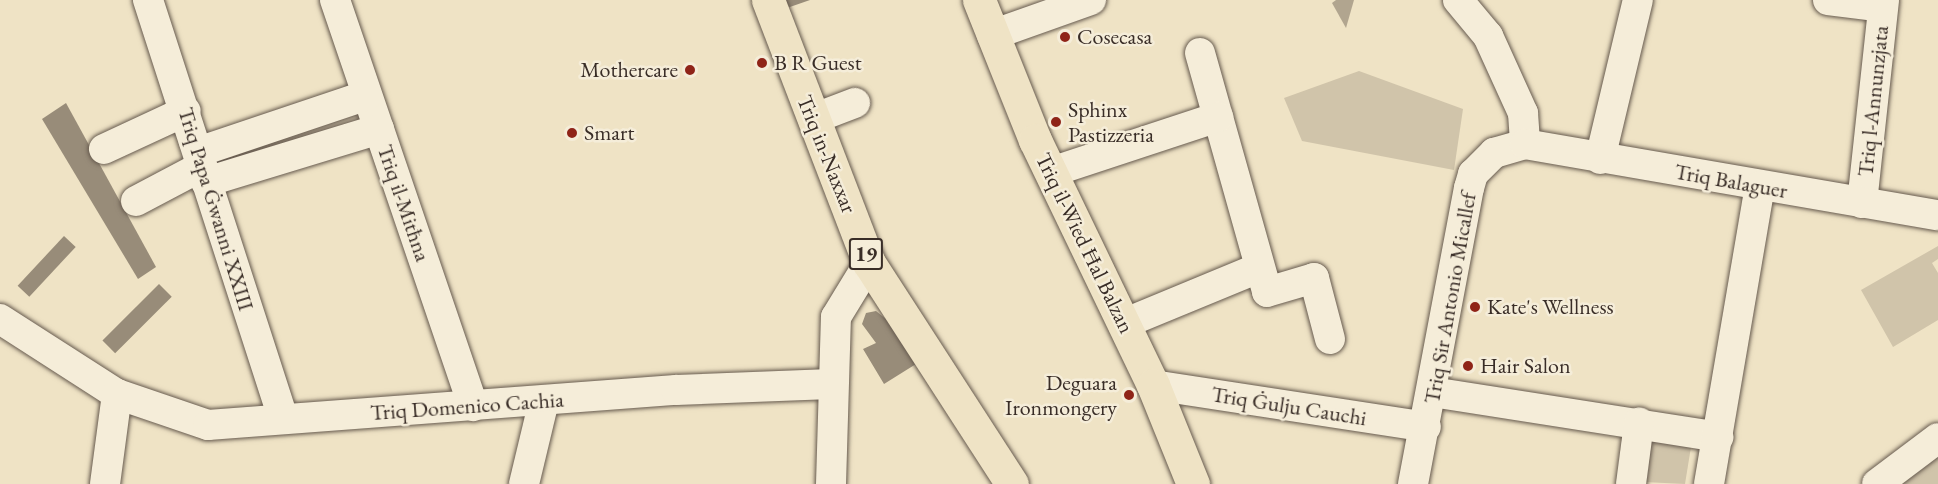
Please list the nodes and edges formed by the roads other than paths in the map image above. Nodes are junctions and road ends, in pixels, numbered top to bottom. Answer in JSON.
{"nodes":[{"id":1,"x":147,"y":0,"type":"edge"},
{"id":2,"x":335,"y":0,"type":"edge"},
{"id":3,"x":768,"y":0,"type":"edge"},
{"id":4,"x":979,"y":0,"type":"edge"},
{"id":5,"x":1091,"y":0,"type":"edge"},
{"id":6,"x":1458,"y":0,"type":"edge"},
{"id":7,"x":1638,"y":0,"type":"edge"},
{"id":8,"x":1828,"y":0,"type":"edge"},
{"id":9,"x":1883,"y":3,"type":"edge"},
{"id":10,"x":992,"y":35,"type":"junction"},
{"id":11,"x":1200,"y":53,"type":"dead end"},
{"id":12,"x":367,"y":95,"type":"junction"},
{"id":13,"x":855,"y":103,"type":"dead end"},
{"id":14,"x":186,"y":111,"type":"junction"},
{"id":15,"x":1218,"y":117,"type":"junction"},
{"id":16,"x":813,"y":119,"type":"junction"},
{"id":17,"x":379,"y":129,"type":"junction"},
{"id":18,"x":1525,"y":144,"type":"junction"},
{"id":19,"x":104,"y":149,"type":"dead end"},
{"id":20,"x":1600,"y":159,"type":"junction"},
{"id":21,"x":202,"y":166,"type":"junction"},
{"id":22,"x":1051,"y":172,"type":"junction"},
{"id":23,"x":1760,"y":186,"type":"junction"},
{"id":24,"x":136,"y":201,"type":"dead end"},
{"id":25,"x":1862,"y":203,"type":"junction"},
{"id":26,"x":1938,"y":215,"type":"edge"},
{"id":27,"x":869,"y":263,"type":"junction"},
{"id":28,"x":1259,"y":268,"type":"junction"},
{"id":29,"x":0,"y":319,"type":"edge"},
{"id":30,"x":1123,"y":324,"type":"junction"},
{"id":31,"x":1330,"y":339,"type":"dead end"},
{"id":32,"x":831,"y":384,"type":"junction"},
{"id":33,"x":1153,"y":384,"type":"junction"},
{"id":34,"x":1432,"y":392,"type":"junction"},
{"id":35,"x":117,"y":394,"type":"junction"},
{"id":36,"x":544,"y":401,"type":"junction"},
{"id":37,"x":473,"y":406,"type":"junction"},
{"id":38,"x":283,"y":419,"type":"junction"},
{"id":39,"x":1639,"y":423,"type":"junction"},
{"id":40,"x":1426,"y":427,"type":"junction"},
{"id":41,"x":1718,"y":436,"type":"junction"},
{"id":42,"x":1938,"y":438,"type":"edge"},
{"id":43,"x":105,"y":484,"type":"edge"},
{"id":44,"x":524,"y":484,"type":"edge"},
{"id":45,"x":831,"y":484,"type":"edge"},
{"id":46,"x":1012,"y":484,"type":"edge"},
{"id":47,"x":1193,"y":484,"type":"edge"},
{"id":48,"x":1413,"y":484,"type":"edge"},
{"id":49,"x":1631,"y":484,"type":"edge"},
{"id":50,"x":1709,"y":484,"type":"edge"},
{"id":51,"x":1877,"y":484,"type":"edge"}],
"edges":[{"from":1,"to":14,"type":"street","name":"Triq Papa Ġwanni XXIII"},
{"from":2,"to":12,"type":"street","name":"Triq il-Mitħna"},
{"from":3,"to":16,"type":"main road","name":"Triq in-Naxxar","number":"19"},
{"from":4,"to":10,"type":"main road","name":"Triq il-Wied Ħal Balzan"},
{"from":5,"to":10,"type":"street"},
{"from":6,"to":18,"type":"street"},
{"from":7,"to":20,"type":"street"},
{"from":8,"to":9,"type":"street"},
{"from":9,"to":25,"type":"street","name":"Triq l-Annunzjata"},
{"from":10,"to":22,"type":"main road","name":"Triq il-Wied Ħal Balzan"},
{"from":11,"to":15,"type":"street"},
{"from":12,"to":17,"type":"street","name":"Triq il-Mitħna"},
{"from":12,"to":21,"type":"street"},
{"from":13,"to":16,"type":"street"},
{"from":14,"to":19,"type":"street"},
{"from":14,"to":21,"type":"street","name":"Triq Papa Ġwanni XXIII"},
{"from":15,"to":22,"type":"street"},
{"from":15,"to":28,"type":"street"},
{"from":16,"to":27,"type":"main road","name":"Triq in-Naxxar","number":"19"},
{"from":17,"to":21,"type":"street"},
{"from":17,"to":37,"type":"street","name":"Triq il-Mitħna"},
{"from":18,"to":20,"type":"street","name":"Triq Balaguer"},
{"from":18,"to":34,"type":"street","name":"Triq Sir Antonio Micallef"},
{"from":20,"to":23,"type":"street","name":"Triq Balaguer"},
{"from":21,"to":24,"type":"street"},
{"from":21,"to":38,"type":"street","name":"Triq Papa Ġwanni XXIII"},
{"from":22,"to":30,"type":"main road","name":"Triq il-Wied Ħal Balzan"},
{"from":23,"to":25,"type":"street","name":"Triq Balaguer"},
{"from":23,"to":41,"type":"street"},
{"from":25,"to":26,"type":"street","name":"Triq Balaguer"},
{"from":27,"to":32,"type":"street"},
{"from":27,"to":46,"type":"main road","name":"Triq in-Naxxar","number":"19"},
{"from":28,"to":30,"type":"street"},
{"from":28,"to":31,"type":"street"},
{"from":29,"to":35,"type":"street","name":"Triq Domenico Cachia"},
{"from":30,"to":33,"type":"main road","name":"Triq il-Wied Ħal Balzan"},
{"from":32,"to":36,"type":"street","name":"Triq Domenico Cachia"},
{"from":32,"to":45,"type":"street"},
{"from":33,"to":40,"type":"street","name":"Triq Ġulju Cauchi"},
{"from":33,"to":47,"type":"main road","name":"Triq il-Wied Ħal Balzan"},
{"from":34,"to":39,"type":"street"},
{"from":34,"to":40,"type":"street","name":"Triq Sir Antonio Micallef"},
{"from":35,"to":38,"type":"street","name":"Triq Domenico Cachia"},
{"from":35,"to":43,"type":"street"},
{"from":36,"to":37,"type":"street","name":"Triq Domenico Cachia"},
{"from":36,"to":44,"type":"street"},
{"from":37,"to":38,"type":"street","name":"Triq Domenico Cachia"},
{"from":39,"to":41,"type":"street"},
{"from":39,"to":49,"type":"street"},
{"from":40,"to":48,"type":"street","name":"Triq Sir Antonio Micallef"},
{"from":41,"to":50,"type":"street"},
{"from":42,"to":51,"type":"street"}]}
